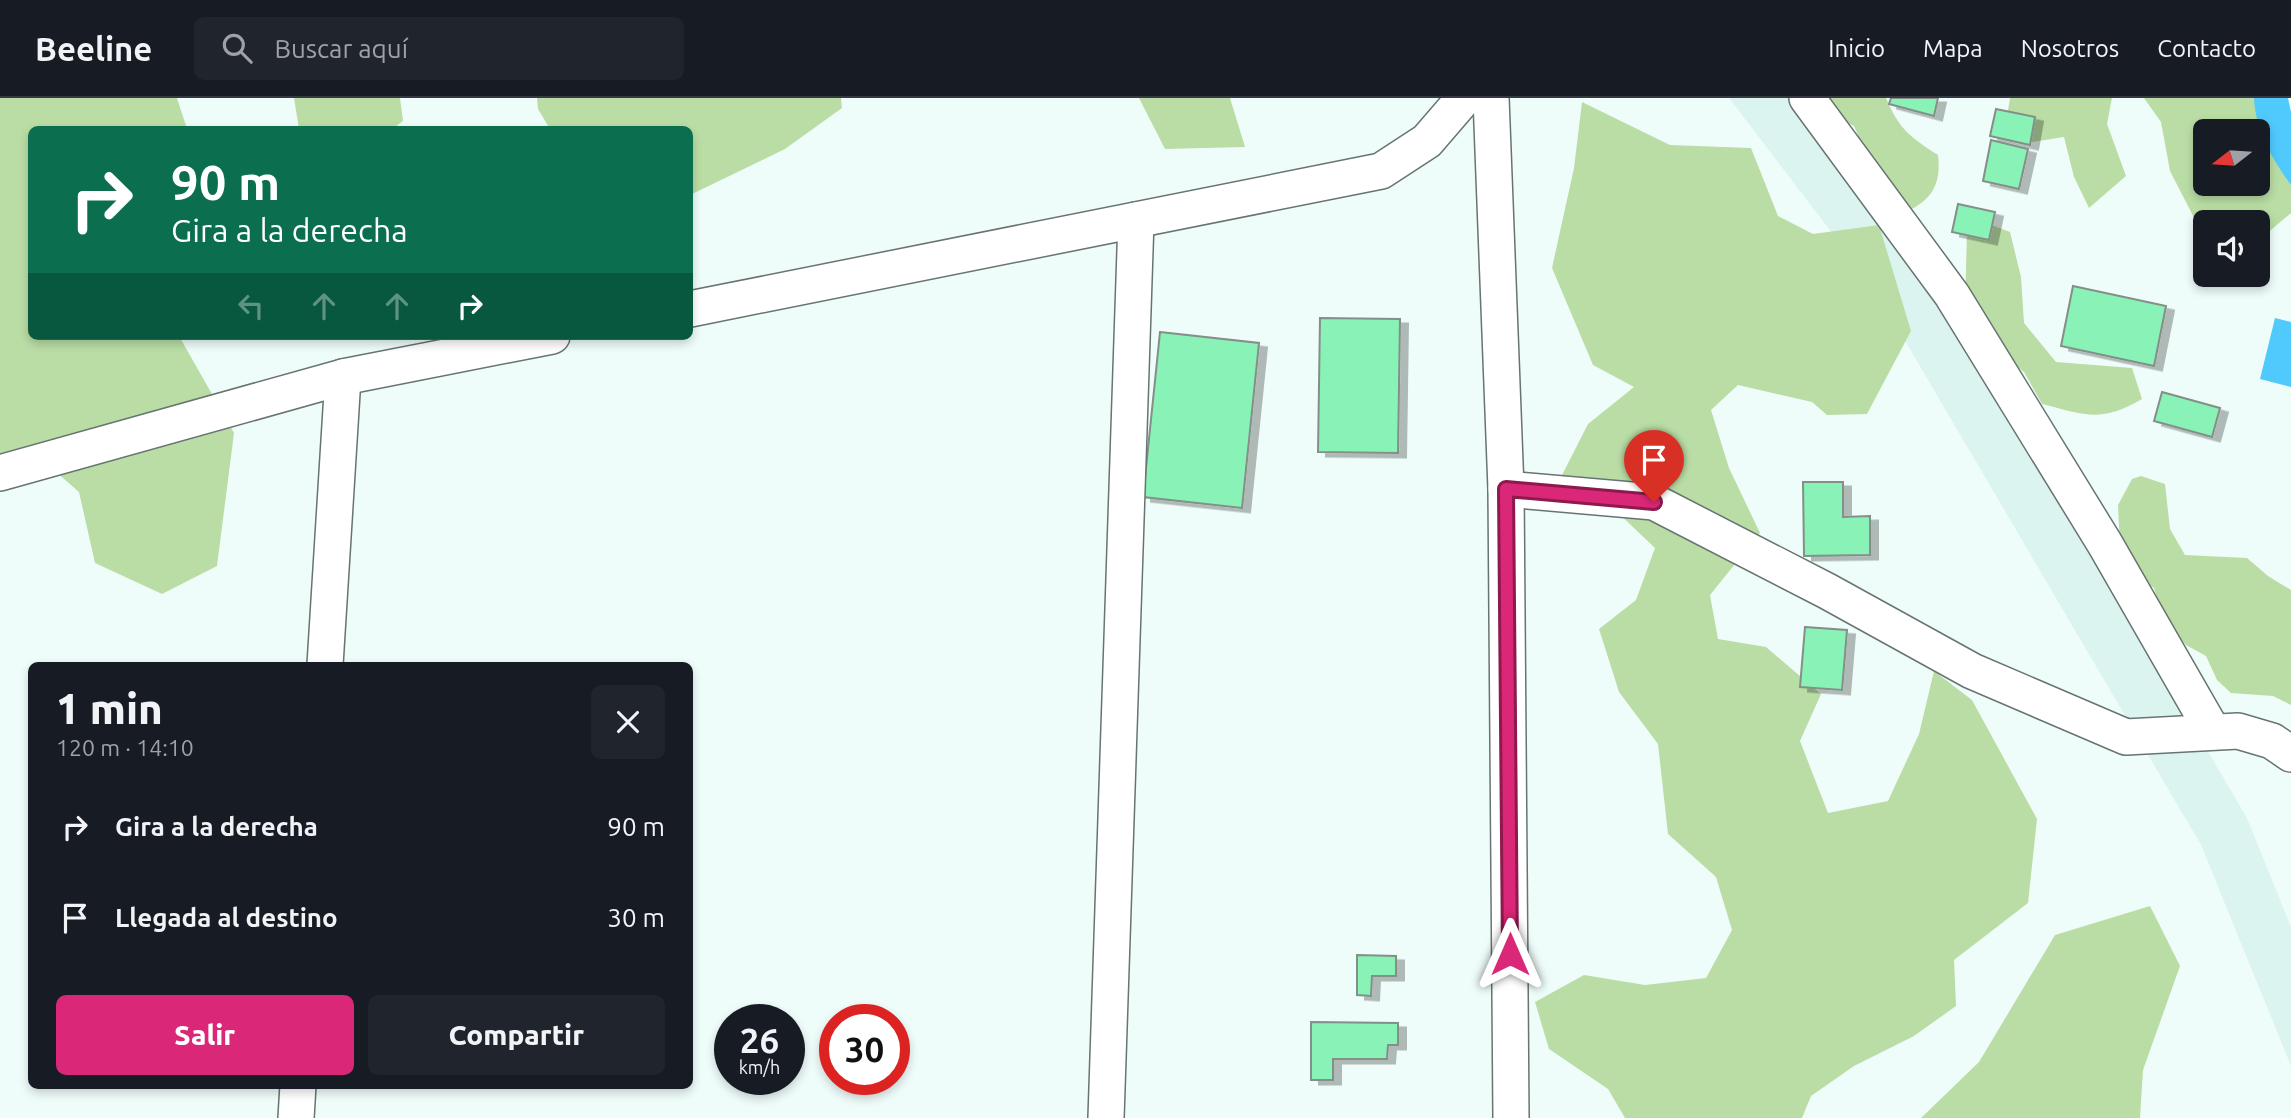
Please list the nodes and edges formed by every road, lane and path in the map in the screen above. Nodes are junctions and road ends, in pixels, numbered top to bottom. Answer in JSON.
{"nodes":[{"id":1,"x":1464,"y":98,"type":"edge"},
{"id":2,"x":1491,"y":98,"type":"edge"},
{"id":3,"x":1807,"y":98,"type":"edge"},
{"id":4,"x":1136,"y":220,"type":"junction"},
{"id":5,"x":693,"y":308,"type":"edge"},
{"id":6,"x":532,"y":340,"type":"edge"},
{"id":7,"x":343,"y":377,"type":"junction"},
{"id":8,"x":0,"y":473,"type":"edge"},
{"id":9,"x":1506,"y":489,"type":"junction"},
{"id":10,"x":325,"y":662,"type":"edge"},
{"id":11,"x":2213,"y":732,"type":"junction"},
{"id":12,"x":2291,"y":754,"type":"edge"},
{"id":13,"x":298,"y":1089,"type":"edge"},
{"id":14,"x":296,"y":1118,"type":"edge"},
{"id":15,"x":1106,"y":1118,"type":"edge"},
{"id":16,"x":1511,"y":1118,"type":"edge"}],
"edges":[{"from":1,"to":4,"type":"street"},
{"from":2,"to":9,"type":"street"},
{"from":3,"to":11,"type":"street"},
{"from":4,"to":5,"type":"street"},
{"from":4,"to":15,"type":"street"},
{"from":6,"to":7,"type":"street"},
{"from":7,"to":8,"type":"street"},
{"from":7,"to":10,"type":"street"},
{"from":9,"to":11,"type":"street"},
{"from":9,"to":16,"type":"street"},
{"from":11,"to":12,"type":"street"},
{"from":13,"to":14,"type":"street"}]}
